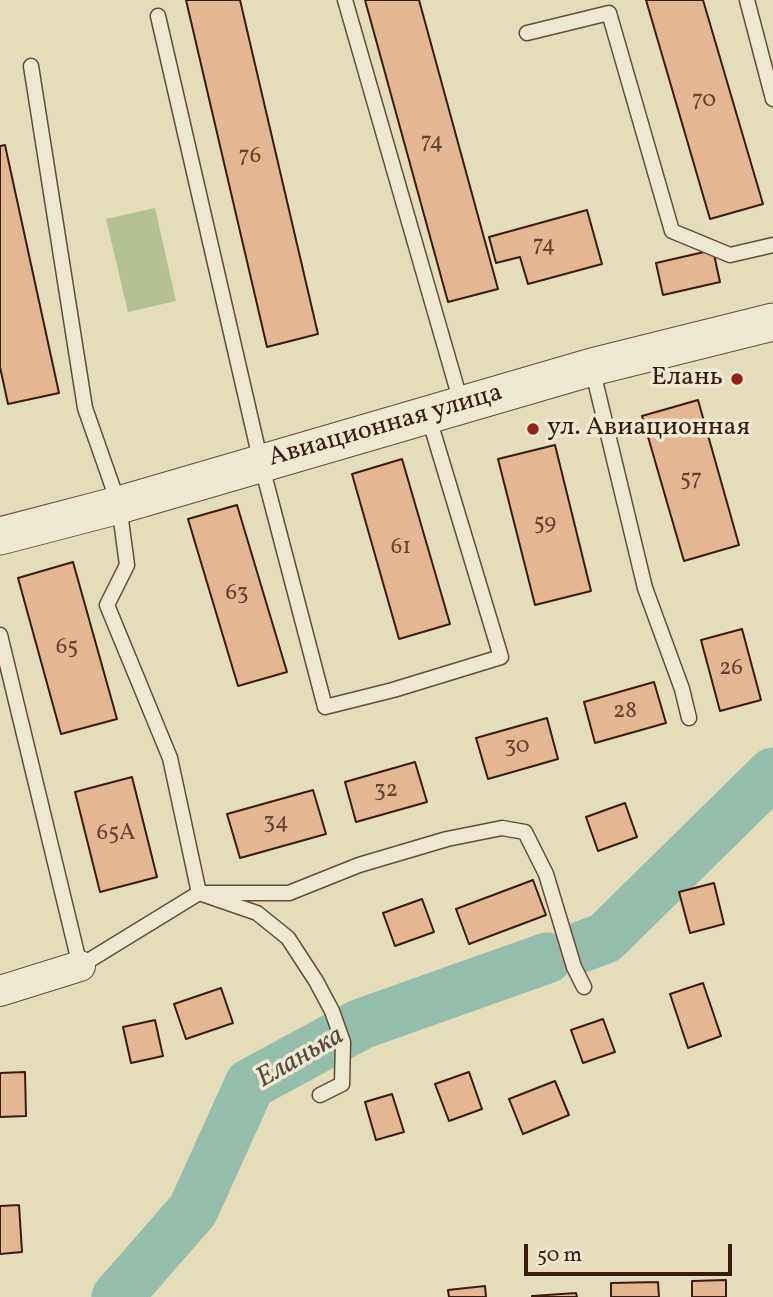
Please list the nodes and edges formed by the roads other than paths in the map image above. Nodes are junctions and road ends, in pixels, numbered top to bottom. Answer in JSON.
{"nodes":[{"id":1,"x":345,"y":0,"type":"edge"},
{"id":2,"x":747,"y":0,"type":"edge"},
{"id":3,"x":158,"y":16,"type":"dead end"},
{"id":4,"x":527,"y":33,"type":"dead end"},
{"id":5,"x":31,"y":66,"type":"dead end"},
{"id":6,"x":773,"y":99,"type":"edge"},
{"id":7,"x":773,"y":245,"type":"edge"},
{"id":8,"x":773,"y":322,"type":"edge"},
{"id":9,"x":592,"y":367,"type":"junction"},
{"id":10,"x":463,"y":406,"type":"junction"},
{"id":11,"x":427,"y":414,"type":"junction"},
{"id":12,"x":261,"y":463,"type":"junction"},
{"id":13,"x":119,"y":505,"type":"junction"},
{"id":14,"x":0,"y":536,"type":"edge"},
{"id":15,"x":0,"y":635,"type":"edge"},
{"id":16,"x":689,"y":718,"type":"dead end"},
{"id":17,"x":199,"y":894,"type":"junction"},
{"id":18,"x":80,"y":966,"type":"junction"},
{"id":19,"x":584,"y":987,"type":"dead end"},
{"id":20,"x":0,"y":991,"type":"edge"},
{"id":21,"x":320,"y":1095,"type":"dead end"}],
"edges":[{"from":1,"to":10,"type":"lane"},
{"from":2,"to":6,"type":"lane"},
{"from":3,"to":12,"type":"lane"},
{"from":4,"to":7,"type":"lane"},
{"from":5,"to":13,"type":"lane"},
{"from":8,"to":9,"type":"street","name":"Авиационная улица"},
{"from":9,"to":10,"type":"street","name":"Авиационная улица"},
{"from":9,"to":16,"type":"lane"},
{"from":10,"to":11,"type":"street","name":"Авиационная улица"},
{"from":11,"to":12,"type":"street","name":"Авиационная улица"},
{"from":11,"to":12,"type":"lane"},
{"from":12,"to":13,"type":"street","name":"Авиационная улица"},
{"from":13,"to":14,"type":"street","name":"Авиационная улица"},
{"from":13,"to":17,"type":"lane"},
{"from":15,"to":18,"type":"lane"},
{"from":17,"to":18,"type":"lane"},
{"from":17,"to":19,"type":"lane"},
{"from":17,"to":21,"type":"lane"},
{"from":18,"to":20,"type":"street"}]}
